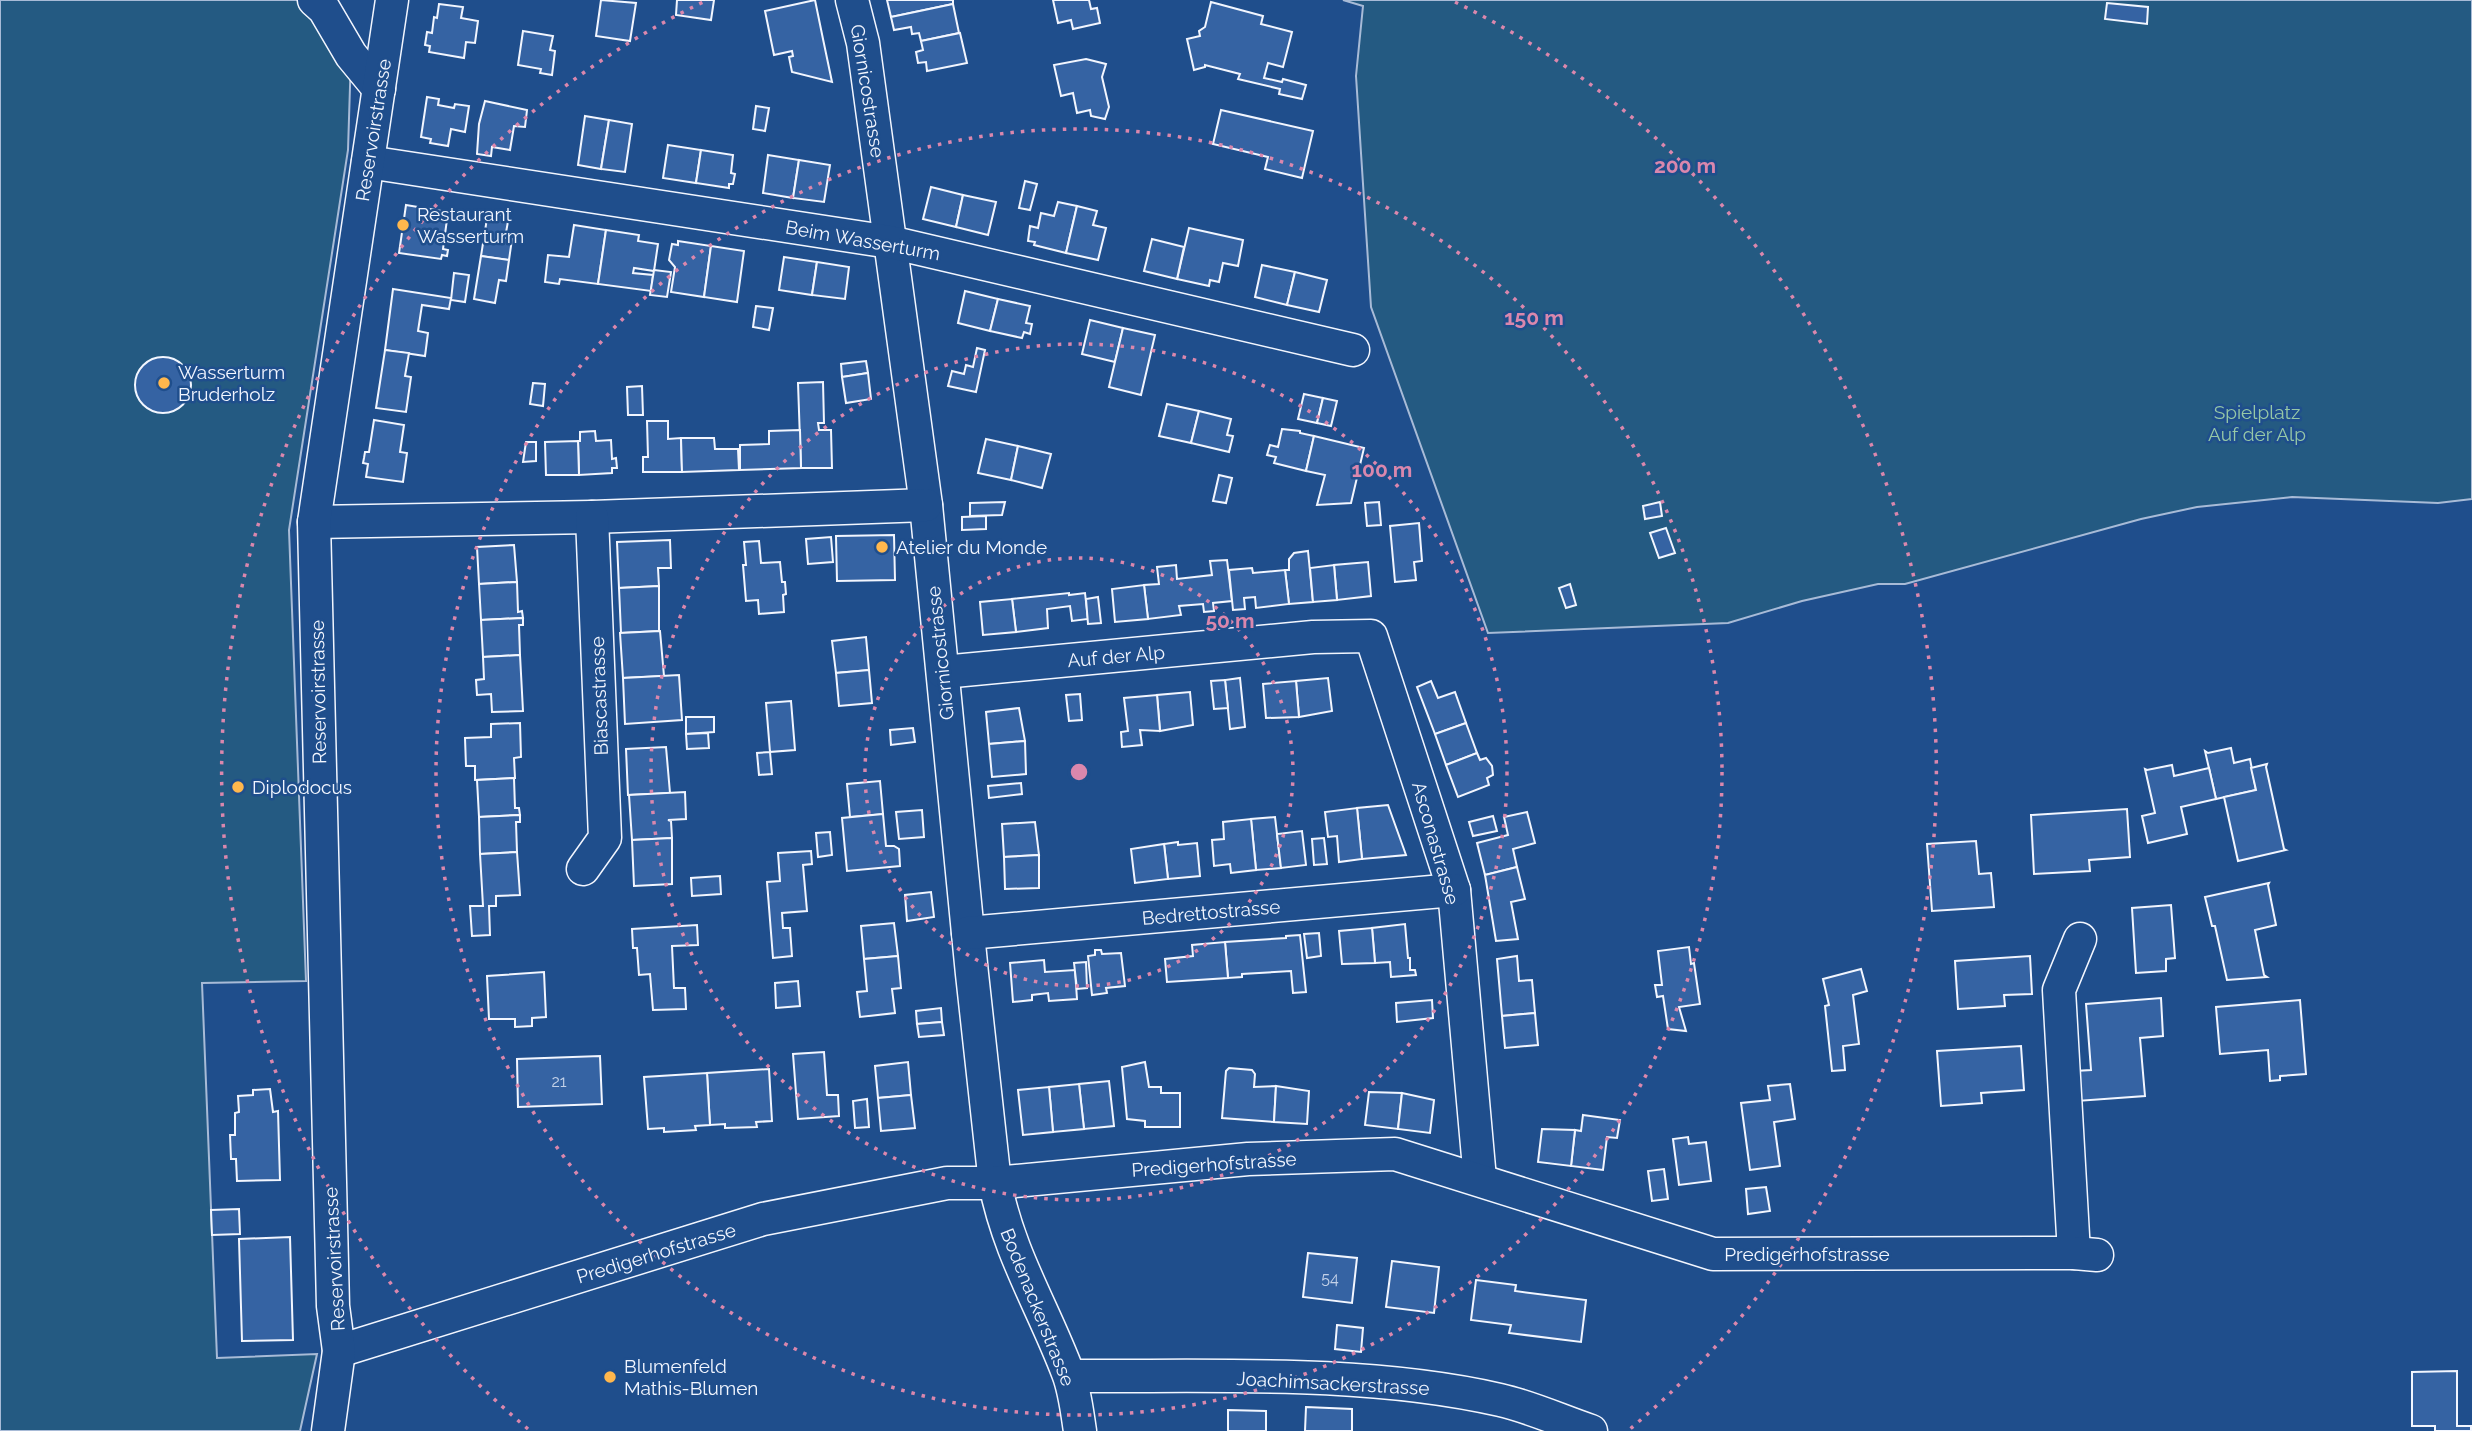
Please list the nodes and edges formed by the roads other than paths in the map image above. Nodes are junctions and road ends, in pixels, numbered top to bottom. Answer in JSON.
{"nodes":[{"id":1,"x":314,"y":0,"type":"edge"},
{"id":2,"x":392,"y":0,"type":"edge"},
{"id":3,"x":852,"y":0,"type":"edge"},
{"id":4,"x":379,"y":89,"type":"junction"},
{"id":5,"x":368,"y":162,"type":"junction"},
{"id":6,"x":890,"y":242,"type":"junction"},
{"id":7,"x":1353,"y":350,"type":"dead end"},
{"id":8,"x":926,"y":505,"type":"junction"},
{"id":9,"x":592,"y":517,"type":"junction"},
{"id":10,"x":314,"y":522,"type":"junction"},
{"id":11,"x":1331,"y":638,"type":"joint"},
{"id":12,"x":943,"y":672,"type":"junction"},
{"id":13,"x":583,"y":869,"type":"dead end"},
{"id":14,"x":1454,"y":890,"type":"junction"},
{"id":15,"x":968,"y":933,"type":"junction"},
{"id":16,"x":2080,"y":939,"type":"dead end"},
{"id":17,"x":1480,"y":1179,"type":"junction"},
{"id":18,"x":995,"y":1183,"type":"junction"},
{"id":19,"x":340,"y":1351,"type":"junction"},
{"id":20,"x":1070,"y":1376,"type":"junction"},
{"id":21,"x":328,"y":1431,"type":"edge"},
{"id":22,"x":1080,"y":1431,"type":"edge"},
{"id":23,"x":1591,"y":1431,"type":"edge"}],
"edges":[{"from":1,"to":4,"type":"street"},
{"from":2,"to":4,"type":"street","name":"Reservoirstrasse"},
{"from":3,"to":6,"type":"street","name":"Giornicostrasse"},
{"from":4,"to":5,"type":"street","name":"Reservoirstrasse"},
{"from":5,"to":6,"type":"street","name":"Beim Wasserturm"},
{"from":5,"to":10,"type":"street","name":"Reservoirstrasse"},
{"from":6,"to":7,"type":"street","name":"Beim Wasserturm"},
{"from":6,"to":8,"type":"street","name":"Giornicostrasse"},
{"from":8,"to":9,"type":"street"},
{"from":8,"to":12,"type":"street","name":"Giornicostrasse"},
{"from":9,"to":10,"type":"street"},
{"from":9,"to":13,"type":"street","name":"Biascastrasse"},
{"from":10,"to":19,"type":"street","name":"Reservoirstrasse"},
{"from":11,"to":12,"type":"street","name":"Auf der Alp"},
{"from":11,"to":14,"type":"street","name":"Asconastrasse"},
{"from":12,"to":15,"type":"street","name":"Giornicostrasse"},
{"from":14,"to":15,"type":"street","name":"Bedrettostrasse"},
{"from":14,"to":17,"type":"street","name":"Asconastrasse"},
{"from":15,"to":18,"type":"street","name":"Giornicostrasse"},
{"from":16,"to":17,"type":"street","name":"Predigerhofstrasse"},
{"from":17,"to":18,"type":"street","name":"Predigerhofstrasse"},
{"from":18,"to":19,"type":"street","name":"Predigerhofstrasse"},
{"from":18,"to":20,"type":"street","name":"Bodenackerstrasse"},
{"from":19,"to":21,"type":"street","name":"Reservoirstrasse"},
{"from":20,"to":22,"type":"street","name":"Bodenackerstrasse"},
{"from":20,"to":23,"type":"street","name":"Joachimsackerstrasse"}]}
